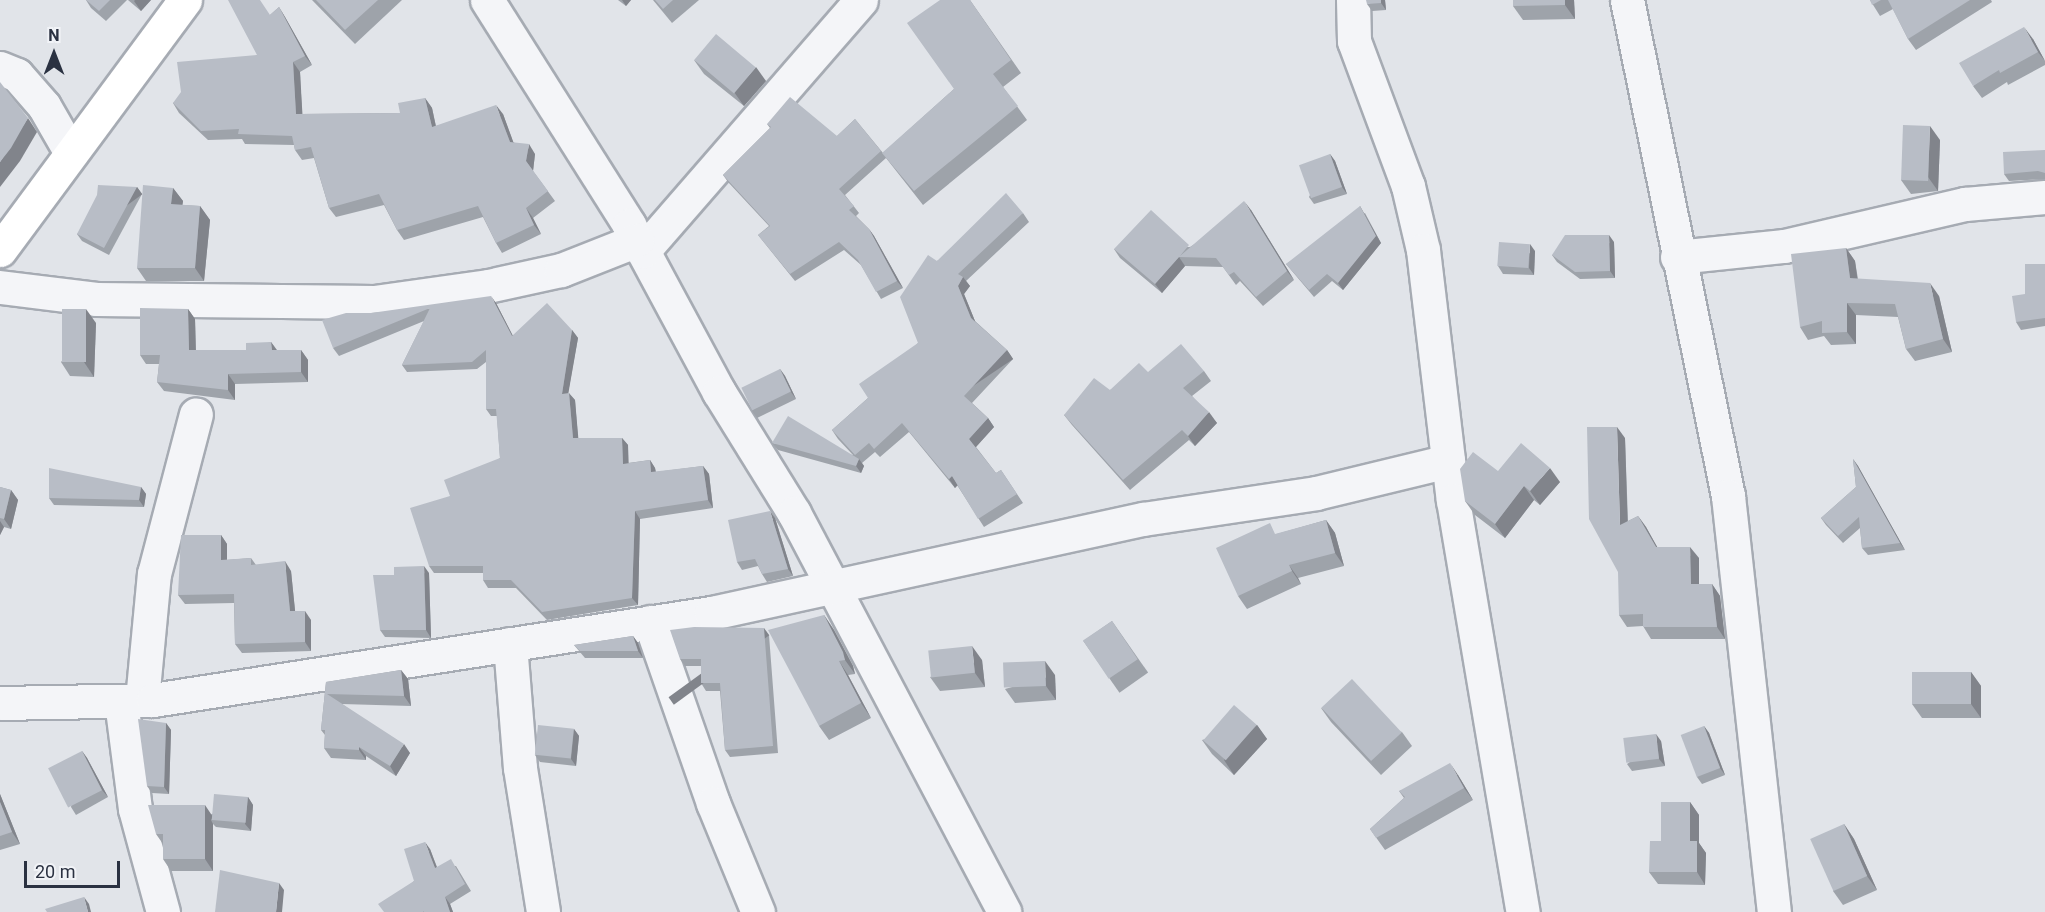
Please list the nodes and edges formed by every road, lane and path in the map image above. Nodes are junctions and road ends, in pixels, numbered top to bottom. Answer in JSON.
{"nodes":[{"id":1,"x":185,"y":0,"type":"edge"},
{"id":2,"x":487,"y":0,"type":"edge"},
{"id":3,"x":861,"y":0,"type":"edge"},
{"id":4,"x":1353,"y":0,"type":"edge"},
{"id":5,"x":1627,"y":0,"type":"edge"},
{"id":6,"x":0,"y":68,"type":"edge"},
{"id":7,"x":71,"y":153,"type":"junction"},
{"id":8,"x":2045,"y":197,"type":"edge"},
{"id":9,"x":640,"y":246,"type":"junction"},
{"id":10,"x":0,"y":250,"type":"edge"},
{"id":11,"x":1677,"y":257,"type":"junction"},
{"id":12,"x":0,"y":287,"type":"edge"},
{"id":13,"x":196,"y":414,"type":"dead end"},
{"id":14,"x":1448,"y":461,"type":"junction"},
{"id":15,"x":832,"y":585,"type":"junction"},
{"id":16,"x":650,"y":622,"type":"junction"},
{"id":17,"x":510,"y":644,"type":"junction"},
{"id":18,"x":132,"y":700,"type":"junction"},
{"id":19,"x":0,"y":703,"type":"edge"},
{"id":20,"x":163,"y":912,"type":"edge"},
{"id":21,"x":543,"y":912,"type":"edge"},
{"id":22,"x":758,"y":912,"type":"edge"},
{"id":23,"x":1004,"y":912,"type":"edge"},
{"id":24,"x":1523,"y":912,"type":"edge"},
{"id":25,"x":1774,"y":912,"type":"edge"}],
"edges":[{"from":1,"to":7,"type":"street"},
{"from":2,"to":9,"type":"street"},
{"from":3,"to":9,"type":"street"},
{"from":4,"to":14,"type":"street"},
{"from":5,"to":11,"type":"street"},
{"from":6,"to":7,"type":"street"},
{"from":7,"to":10,"type":"street"},
{"from":8,"to":11,"type":"street"},
{"from":9,"to":12,"type":"street"},
{"from":9,"to":15,"type":"street"},
{"from":11,"to":25,"type":"street"},
{"from":13,"to":18,"type":"street"},
{"from":14,"to":15,"type":"street"},
{"from":14,"to":24,"type":"street"},
{"from":15,"to":16,"type":"street"},
{"from":15,"to":23,"type":"street"},
{"from":16,"to":17,"type":"street"},
{"from":16,"to":22,"type":"street"},
{"from":17,"to":18,"type":"street"},
{"from":17,"to":21,"type":"street"},
{"from":18,"to":19,"type":"street"},
{"from":18,"to":20,"type":"street"}]}
